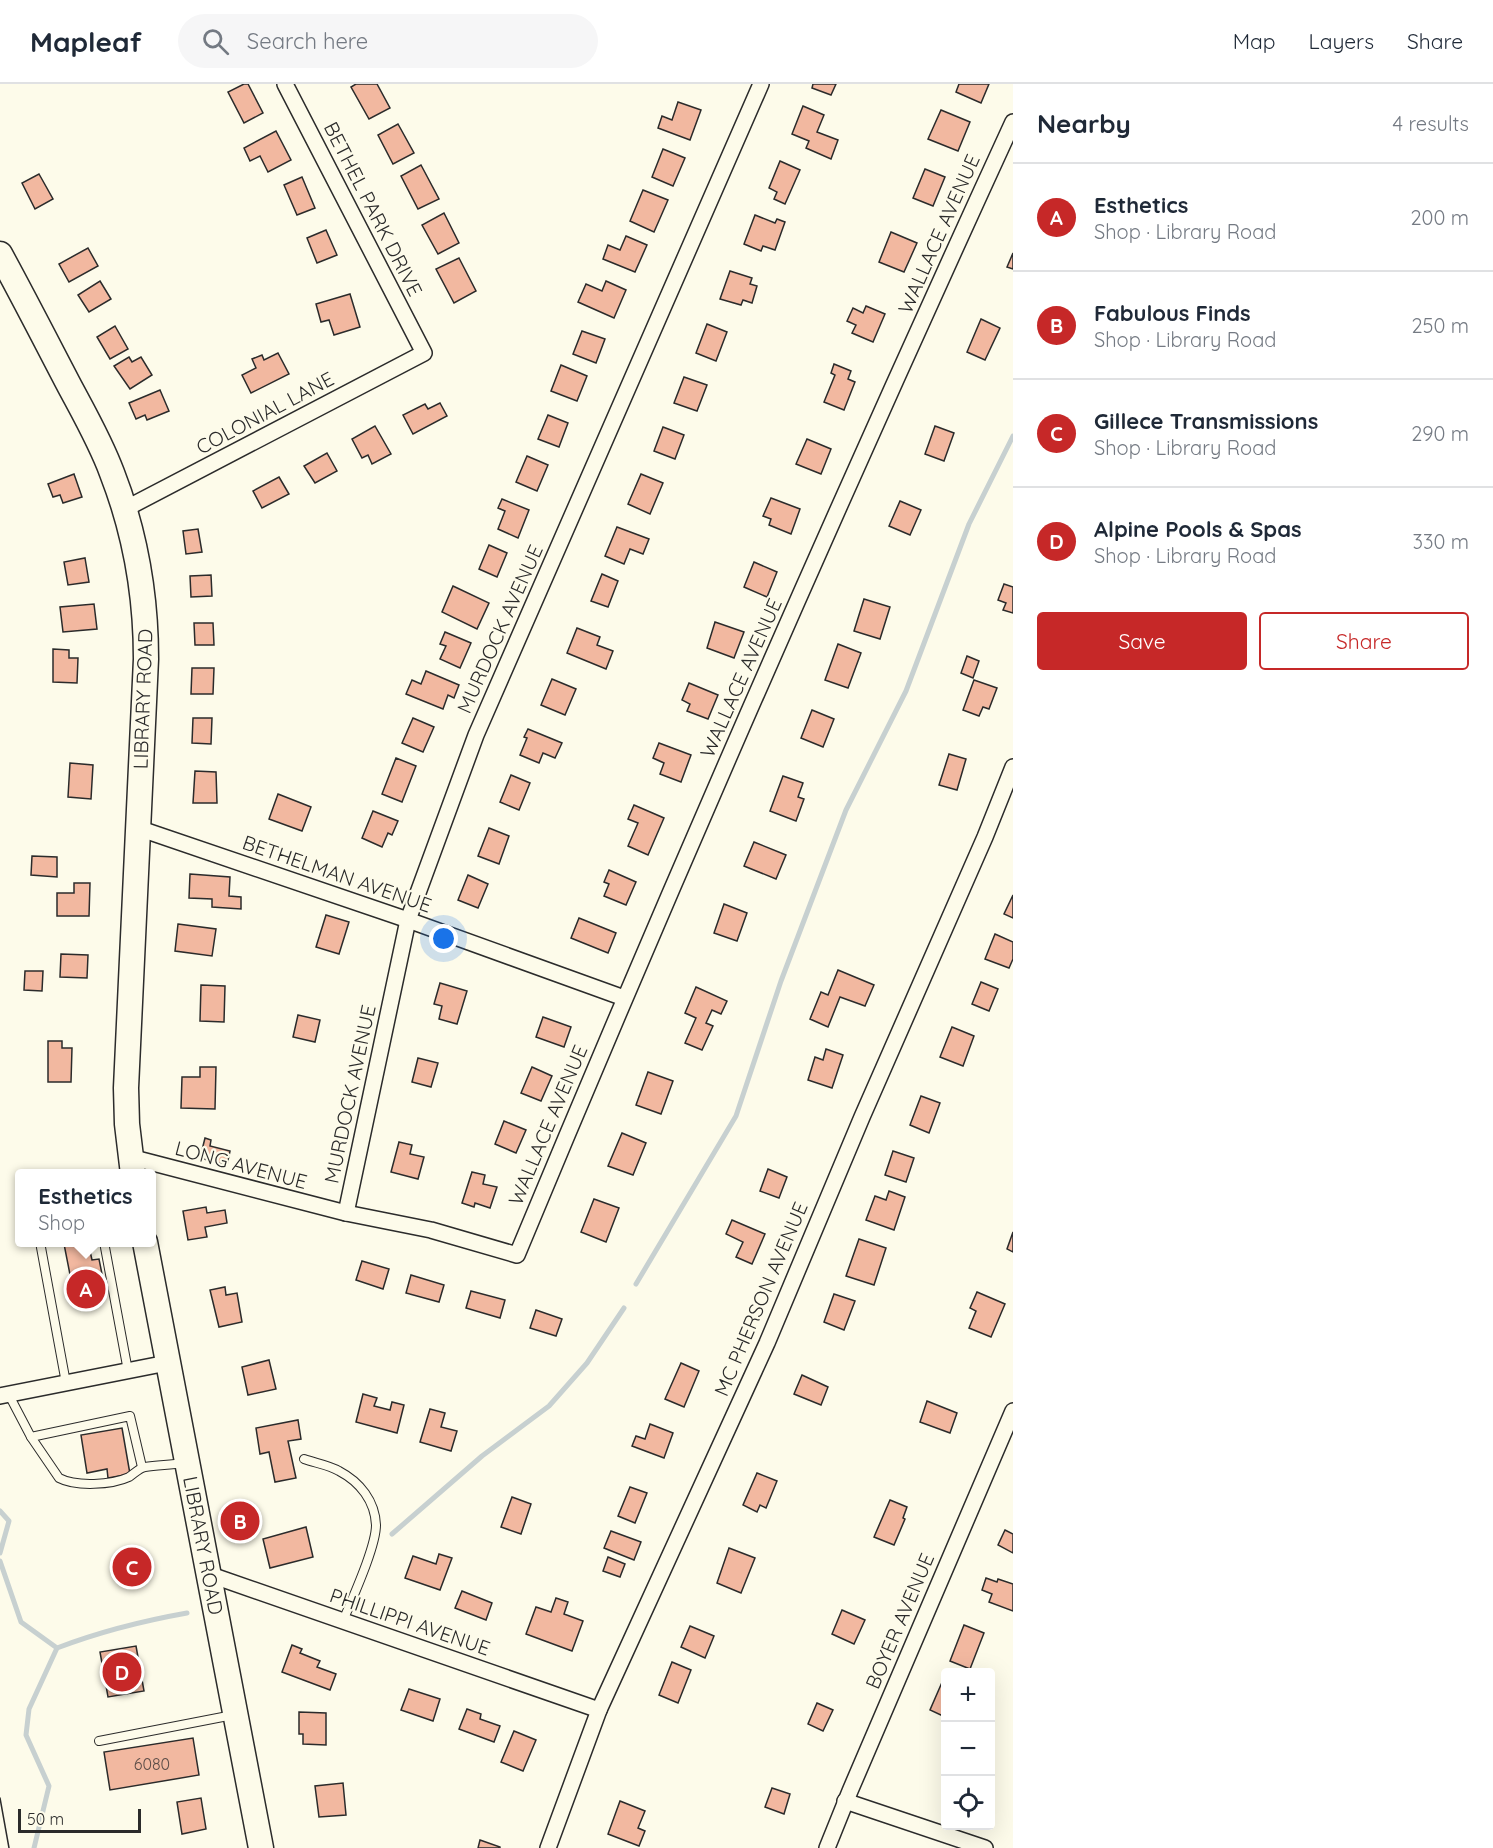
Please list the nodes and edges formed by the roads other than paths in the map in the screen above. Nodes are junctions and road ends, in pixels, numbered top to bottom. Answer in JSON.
{"nodes":[{"id":1,"x":285,"y":84,"type":"edge"},
{"id":2,"x":761,"y":84,"type":"edge"},
{"id":3,"x":1013,"y":122,"type":"edge"},
{"id":4,"x":0,"y":254,"type":"edge"},
{"id":5,"x":424,"y":353,"type":"joint"},
{"id":6,"x":125,"y":509,"type":"junction"},
{"id":7,"x":1013,"y":766,"type":"edge"},
{"id":8,"x":138,"y":828,"type":"junction"},
{"id":9,"x":408,"y":920,"type":"junction"},
{"id":10,"x":624,"y":998,"type":"junction"},
{"id":11,"x":131,"y":1165,"type":"edge"},
{"id":12,"x":149,"y":1169,"type":"edge"},
{"id":13,"x":156,"y":1171,"type":"edge"},
{"id":14,"x":346,"y":1213,"type":"junction"},
{"id":15,"x":41,"y":1247,"type":"edge"},
{"id":16,"x":105,"y":1247,"type":"edge"},
{"id":17,"x":146,"y":1247,"type":"edge"},
{"id":18,"x":517,"y":1256,"type":"joint"},
{"id":19,"x":167,"y":1363,"type":"junction"},
{"id":20,"x":128,"y":1371,"type":"junction"},
{"id":21,"x":66,"y":1383,"type":"junction"},
{"id":22,"x":4,"y":1395,"type":"edge"},
{"id":23,"x":1013,"y":1411,"type":"edge"},
{"id":24,"x":31,"y":1437,"type":"junction"},
{"id":25,"x":304,"y":1459,"type":"dead end"},
{"id":26,"x":186,"y":1462,"type":"junction"},
{"id":27,"x":142,"y":1467,"type":"junction"},
{"id":28,"x":208,"y":1574,"type":"junction"},
{"id":29,"x":343,"y":1621,"type":"junction"},
{"id":30,"x":599,"y":1710,"type":"junction"},
{"id":31,"x":235,"y":1714,"type":"junction"},
{"id":32,"x":99,"y":1741,"type":"dead end"},
{"id":33,"x":845,"y":1800,"type":"junction"},
{"id":34,"x":261,"y":1848,"type":"edge"},
{"id":35,"x":548,"y":1848,"type":"edge"},
{"id":36,"x":827,"y":1848,"type":"edge"},
{"id":37,"x":985,"y":1848,"type":"edge"}],
"edges":[{"from":1,"to":5,"type":"street","name":"BETHEL PARK DRIVE"},
{"from":2,"to":9,"type":"street","name":"MURDOCK AVENUE"},
{"from":3,"to":10,"type":"street","name":"WALLACE AVENUE"},
{"from":4,"to":6,"type":"main road","name":"LIBRARY ROAD"},
{"from":5,"to":6,"type":"street","name":"COLONIAL LANE"},
{"from":6,"to":8,"type":"main road","name":"LIBRARY ROAD"},
{"from":7,"to":30,"type":"street","name":"MC PHERSON AVENUE"},
{"from":8,"to":9,"type":"street","name":"BETHELMAN AVENUE"},
{"from":8,"to":11,"type":"main road","name":"LIBRARY ROAD"},
{"from":9,"to":10,"type":"street","name":"BETHELMAN AVENUE"},
{"from":9,"to":14,"type":"street","name":"MURDOCK AVENUE"},
{"from":10,"to":18,"type":"street","name":"WALLACE AVENUE"},
{"from":11,"to":12,"type":"street","name":"LONG AVENUE"},
{"from":13,"to":14,"type":"street","name":"LONG AVENUE"},
{"from":14,"to":18,"type":"street","name":"LONG AVENUE"},
{"from":15,"to":21,"type":"lane"},
{"from":16,"to":20,"type":"lane"},
{"from":17,"to":19,"type":"main road","name":"LIBRARY ROAD"},
{"from":19,"to":20,"type":"street"},
{"from":19,"to":26,"type":"main road","name":"LIBRARY ROAD"},
{"from":20,"to":21,"type":"street"},
{"from":21,"to":22,"type":"street"},
{"from":22,"to":24,"type":"lane"},
{"from":23,"to":33,"type":"street","name":"BOYER AVENUE"},
{"from":24,"to":27,"type":"lane"},
{"from":24,"to":27,"type":"lane"},
{"from":25,"to":29,"type":"lane"},
{"from":26,"to":27,"type":"lane"},
{"from":26,"to":28,"type":"main road","name":"LIBRARY ROAD"},
{"from":28,"to":29,"type":"street","name":"PHILLIPPI AVENUE"},
{"from":28,"to":31,"type":"main road","name":"LIBRARY ROAD"},
{"from":29,"to":30,"type":"street","name":"PHILLIPPI AVENUE"},
{"from":30,"to":35,"type":"street","name":"MC PHERSON AVENUE"},
{"from":31,"to":32,"type":"lane"},
{"from":31,"to":34,"type":"main road","name":"LIBRARY ROAD"},
{"from":33,"to":36,"type":"street","name":"BOYER AVENUE"},
{"from":33,"to":37,"type":"street"}]}
